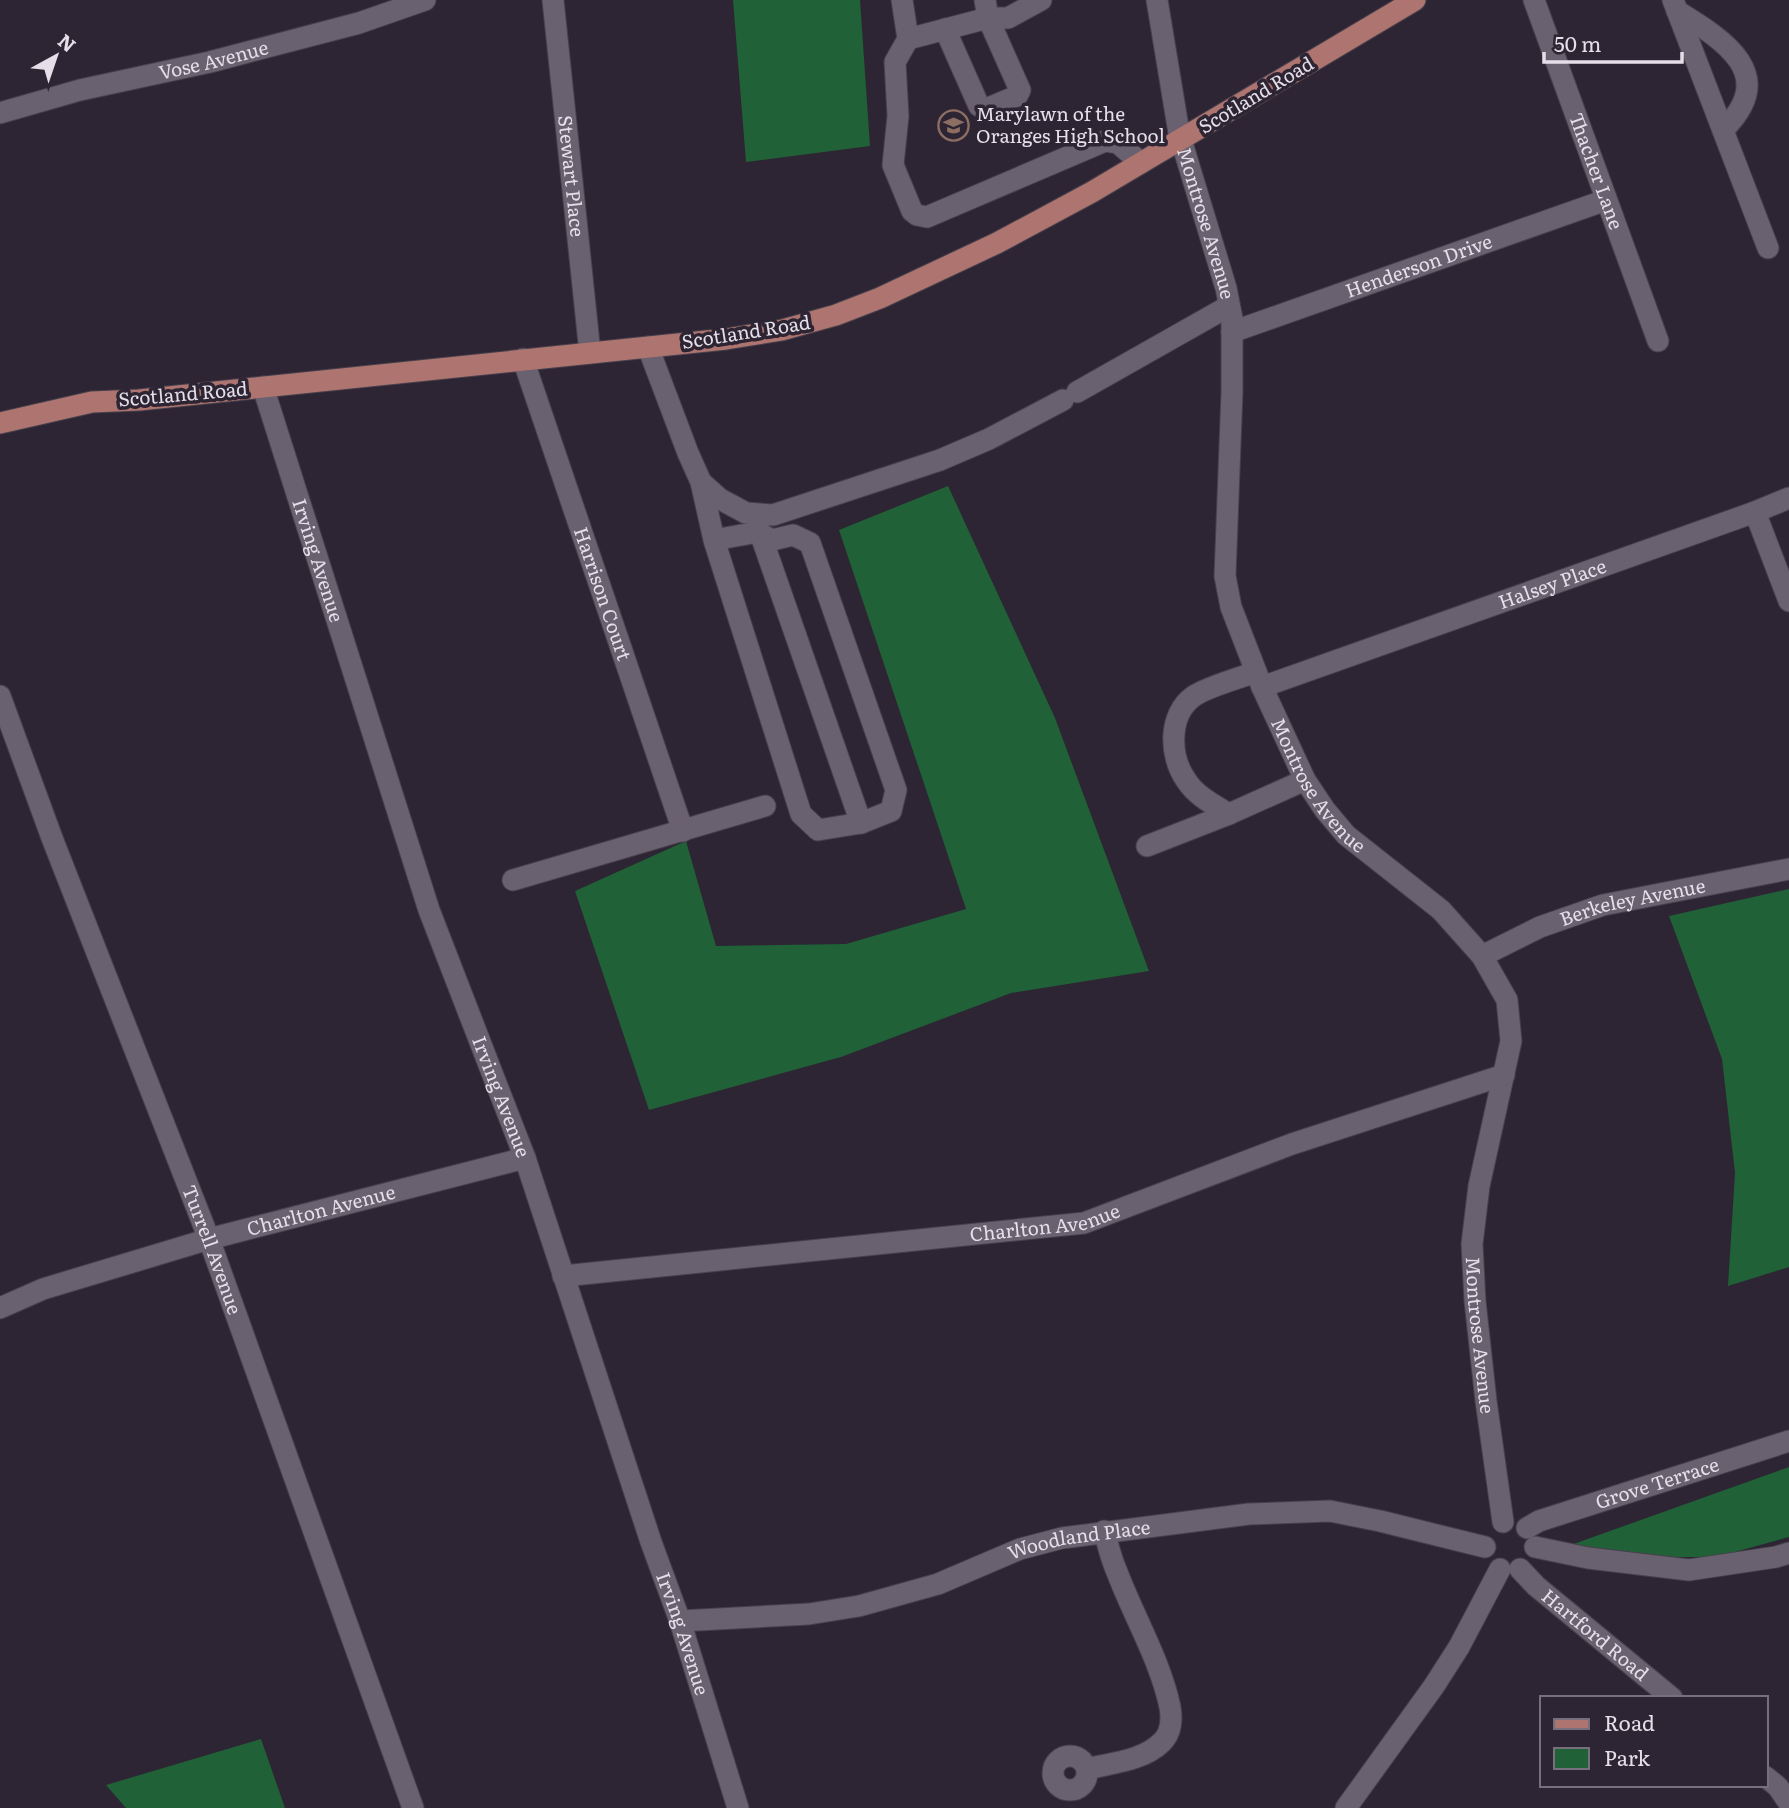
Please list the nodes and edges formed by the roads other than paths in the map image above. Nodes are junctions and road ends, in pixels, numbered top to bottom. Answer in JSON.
{"nodes":[{"id":1,"x":425,"y":0,"type":"edge"},
{"id":2,"x":553,"y":0,"type":"edge"},
{"id":3,"x":902,"y":0,"type":"edge"},
{"id":4,"x":1041,"y":0,"type":"edge"},
{"id":5,"x":1157,"y":0,"type":"edge"},
{"id":6,"x":1415,"y":0,"type":"edge"},
{"id":7,"x":1534,"y":0,"type":"edge"},
{"id":8,"x":1675,"y":6,"type":"edge"},
{"id":9,"x":986,"y":9,"type":"edge"},
{"id":10,"x":945,"y":29,"type":"junction"},
{"id":11,"x":908,"y":39,"type":"junction"},
{"id":12,"x":0,"y":113,"type":"edge"},
{"id":13,"x":1723,"y":130,"type":"junction"},
{"id":14,"x":1181,"y":139,"type":"junction"},
{"id":15,"x":1141,"y":163,"type":"junction"},
{"id":16,"x":1606,"y":200,"type":"junction"},
{"id":17,"x":1768,"y":248,"type":"dead end"},
{"id":18,"x":1229,"y":306,"type":"junction"},
{"id":19,"x":1232,"y":332,"type":"junction"},
{"id":20,"x":1658,"y":341,"type":"dead end"},
{"id":21,"x":648,"y":347,"type":"junction"},
{"id":22,"x":590,"y":353,"type":"junction"},
{"id":23,"x":523,"y":359,"type":"junction"},
{"id":24,"x":263,"y":387,"type":"junction"},
{"id":25,"x":0,"y":423,"type":"edge"},
{"id":26,"x":701,"y":482,"type":"junction"},
{"id":27,"x":1789,"y":498,"type":"edge"},
{"id":28,"x":1755,"y":512,"type":"junction"},
{"id":29,"x":762,"y":529,"type":"junction"},
{"id":30,"x":714,"y":540,"type":"junction"},
{"id":31,"x":1789,"y":601,"type":"edge"},
{"id":32,"x":1259,"y":680,"type":"junction"},
{"id":33,"x":0,"y":696,"type":"edge"},
{"id":34,"x":1305,"y":780,"type":"junction"},
{"id":35,"x":765,"y":806,"type":"dead end"},
{"id":36,"x":1229,"y":814,"type":"junction"},
{"id":37,"x":861,"y":823,"type":"junction"},
{"id":38,"x":683,"y":831,"type":"junction"},
{"id":39,"x":1147,"y":846,"type":"dead end"},
{"id":40,"x":1789,"y":869,"type":"edge"},
{"id":41,"x":513,"y":880,"type":"dead end"},
{"id":42,"x":1482,"y":956,"type":"junction"},
{"id":43,"x":1504,"y":1075,"type":"junction"},
{"id":44,"x":525,"y":1158,"type":"junction"},
{"id":45,"x":209,"y":1239,"type":"junction"},
{"id":46,"x":563,"y":1276,"type":"junction"},
{"id":47,"x":0,"y":1308,"type":"edge"},
{"id":48,"x":1789,"y":1441,"type":"edge"},
{"id":49,"x":1503,"y":1522,"type":"junction"},
{"id":50,"x":1104,"y":1531,"type":"junction"},
{"id":51,"x":1531,"y":1537,"type":"junction"},
{"id":52,"x":1485,"y":1546,"type":"junction"},
{"id":53,"x":1789,"y":1552,"type":"edge"},
{"id":54,"x":1510,"y":1569,"type":"junction"},
{"id":55,"x":680,"y":1621,"type":"junction"},
{"id":56,"x":1670,"y":1696,"type":"edge"},
{"id":57,"x":1087,"y":1769,"type":"dead end"},
{"id":58,"x":1768,"y":1779,"type":"edge"},
{"id":59,"x":1789,"y":1803,"type":"edge"},
{"id":60,"x":413,"y":1808,"type":"edge"},
{"id":61,"x":738,"y":1808,"type":"edge"},
{"id":62,"x":1346,"y":1808,"type":"edge"}],
"edges":[{"from":1,"to":12,"type":"street","name":"Vose Avenue"},
{"from":2,"to":22,"type":"street","name":"Stewart Place"},
{"from":3,"to":11,"type":"street"},
{"from":4,"to":9,"type":"street"},
{"from":5,"to":14,"type":"street","name":"Montrose Avenue"},
{"from":6,"to":14,"type":"main road","name":"Scotland Road"},
{"from":7,"to":16,"type":"street","name":"Thacher Lane"},
{"from":8,"to":13,"type":"street"},
{"from":8,"to":13,"type":"street"},
{"from":9,"to":10,"type":"street"},
{"from":9,"to":10,"type":"street"},
{"from":10,"to":11,"type":"street"},
{"from":11,"to":15,"type":"street"},
{"from":13,"to":17,"type":"street"},
{"from":14,"to":15,"type":"main road","name":"Scotland Road"},
{"from":14,"to":18,"type":"street","name":"Montrose Avenue"},
{"from":15,"to":21,"type":"main road","name":"Scotland Road"},
{"from":16,"to":19,"type":"street","name":"Henderson Drive"},
{"from":16,"to":20,"type":"street","name":"Thacher Lane"},
{"from":18,"to":19,"type":"street","name":"Montrose Avenue"},
{"from":18,"to":29,"type":"street"},
{"from":19,"to":32,"type":"street","name":"Montrose Avenue"},
{"from":21,"to":22,"type":"main road","name":"Scotland Road"},
{"from":21,"to":26,"type":"street"},
{"from":22,"to":23,"type":"main road","name":"Scotland Road"},
{"from":23,"to":24,"type":"main road","name":"Scotland Road"},
{"from":23,"to":38,"type":"street","name":"Harrison Court"},
{"from":24,"to":25,"type":"main road","name":"Scotland Road"},
{"from":24,"to":44,"type":"street","name":"Irving Avenue"},
{"from":26,"to":29,"type":"street"},
{"from":26,"to":30,"type":"street"},
{"from":27,"to":28,"type":"street","name":"Halsey Place"},
{"from":28,"to":31,"type":"street"},
{"from":28,"to":32,"type":"street","name":"Halsey Place"},
{"from":29,"to":30,"type":"street"},
{"from":29,"to":37,"type":"street"},
{"from":29,"to":37,"type":"street"},
{"from":30,"to":37,"type":"street"},
{"from":32,"to":34,"type":"street","name":"Montrose Avenue"},
{"from":32,"to":36,"type":"street"},
{"from":33,"to":45,"type":"street","name":"Turrell Avenue"},
{"from":34,"to":36,"type":"street"},
{"from":34,"to":42,"type":"street","name":"Montrose Avenue"},
{"from":35,"to":38,"type":"street"},
{"from":36,"to":39,"type":"street"},
{"from":38,"to":41,"type":"street"},
{"from":40,"to":42,"type":"street","name":"Berkeley Avenue"},
{"from":42,"to":43,"type":"street","name":"Montrose Avenue"},
{"from":43,"to":46,"type":"street","name":"Charlton Avenue"},
{"from":43,"to":49,"type":"street","name":"Montrose Avenue"},
{"from":44,"to":45,"type":"street","name":"Charlton Avenue"},
{"from":44,"to":46,"type":"street","name":"Irving Avenue"},
{"from":45,"to":47,"type":"street","name":"Charlton Avenue"},
{"from":45,"to":60,"type":"street","name":"Turrell Avenue"},
{"from":46,"to":55,"type":"street","name":"Irving Avenue"},
{"from":48,"to":51,"type":"street","name":"Grove Terrace"},
{"from":49,"to":51,"type":"street"},
{"from":49,"to":52,"type":"street"},
{"from":50,"to":52,"type":"street","name":"Woodland Place"},
{"from":50,"to":55,"type":"street","name":"Woodland Place"},
{"from":50,"to":57,"type":"street"},
{"from":51,"to":53,"type":"street"},
{"from":51,"to":54,"type":"street"},
{"from":52,"to":54,"type":"street"},
{"from":54,"to":56,"type":"street","name":"Hartford Road"},
{"from":54,"to":62,"type":"street"},
{"from":55,"to":61,"type":"street","name":"Irving Avenue"},
{"from":58,"to":59,"type":"street"}]}
